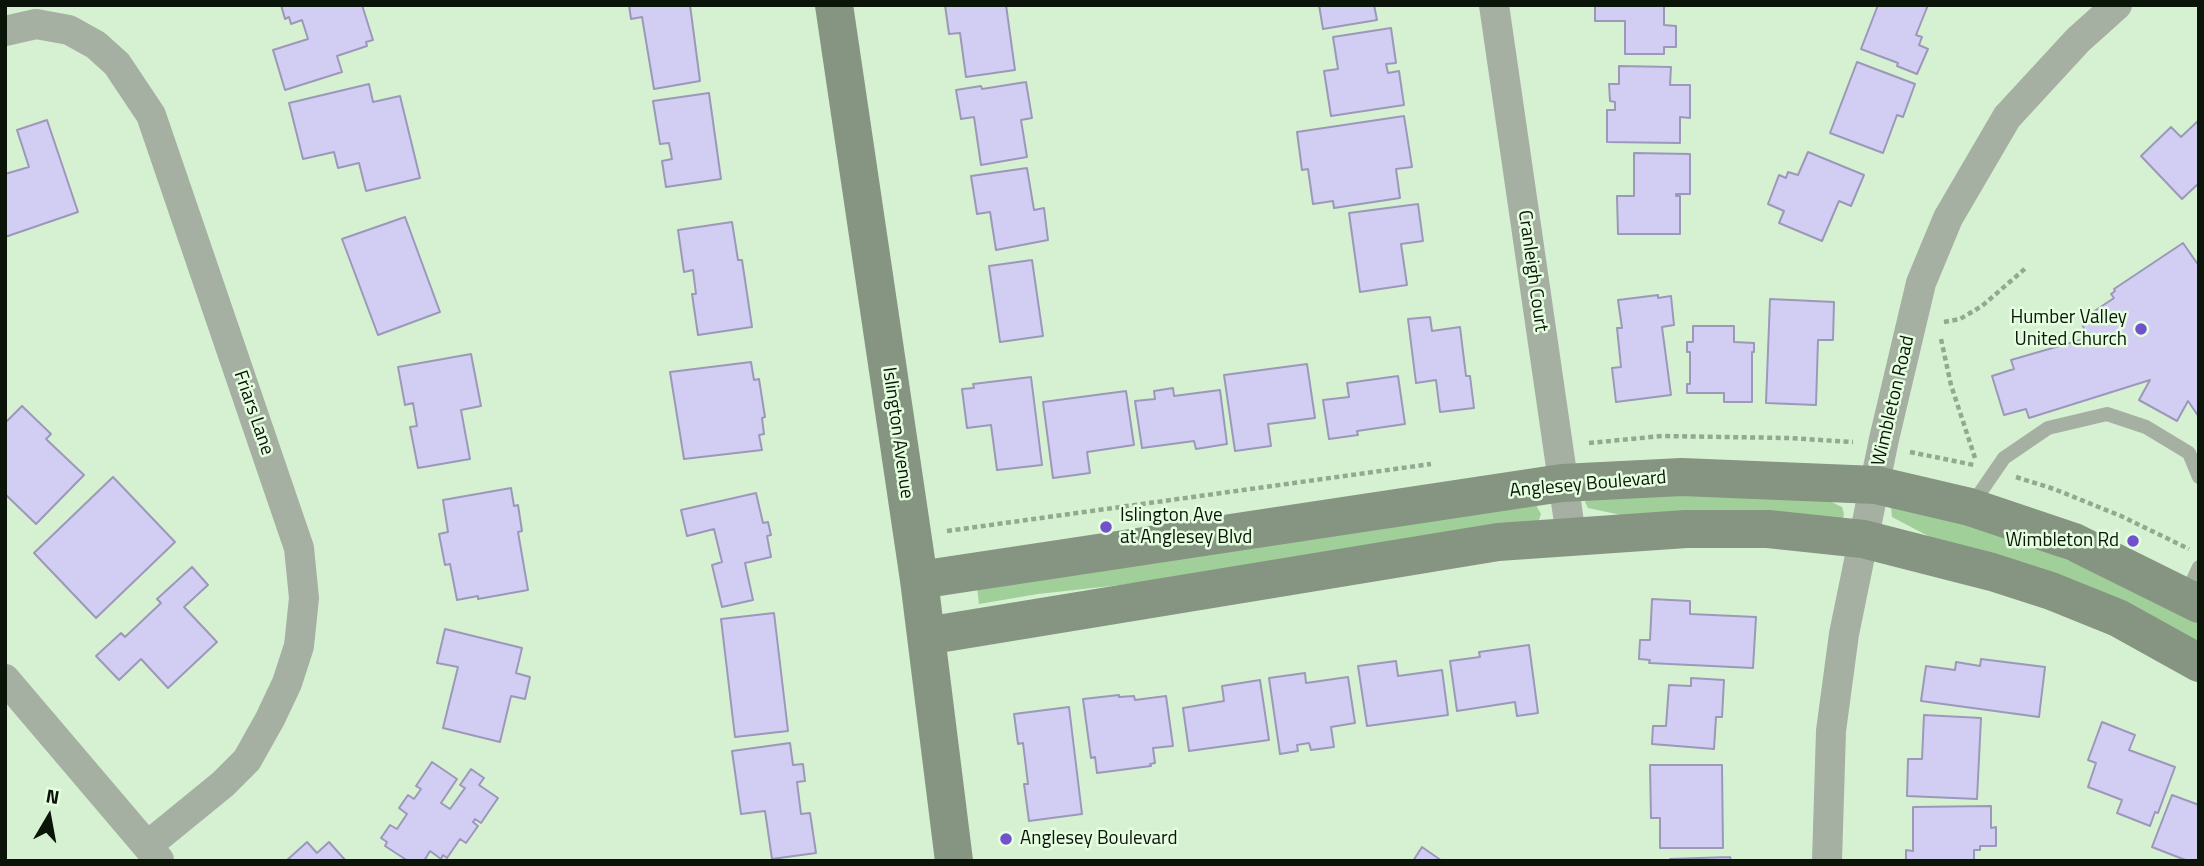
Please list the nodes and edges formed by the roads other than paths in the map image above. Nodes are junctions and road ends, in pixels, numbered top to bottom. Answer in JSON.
{"nodes":[{"id":1,"x":834,"y":5,"type":"edge"},
{"id":2,"x":1494,"y":5,"type":"edge"},
{"id":3,"x":2117,"y":5,"type":"edge"},
{"id":4,"x":5,"y":31,"type":"edge"},
{"id":5,"x":2199,"y":477,"type":"edge"},
{"id":6,"x":1562,"y":483,"type":"junction"},
{"id":7,"x":1876,"y":485,"type":"junction"},
{"id":8,"x":1970,"y":507,"type":"junction"},
{"id":9,"x":1570,"y":536,"type":"junction"},
{"id":10,"x":1863,"y":538,"type":"junction"},
{"id":11,"x":919,"y":580,"type":"junction"},
{"id":12,"x":2194,"y":589,"type":"edge"},
{"id":13,"x":926,"y":636,"type":"junction"},
{"id":14,"x":2199,"y":663,"type":"edge"},
{"id":15,"x":5,"y":679,"type":"edge"},
{"id":16,"x":153,"y":853,"type":"edge"},
{"id":17,"x":954,"y":861,"type":"edge"},
{"id":18,"x":1827,"y":861,"type":"edge"}],
"edges":[{"from":1,"to":11,"type":"street","name":"Islington Avenue"},
{"from":2,"to":6,"type":"street","name":"Cranleigh Court"},
{"from":3,"to":7,"type":"street","name":"Wimbleton Road"},
{"from":4,"to":16,"type":"street","name":"Friars Lane"},
{"from":5,"to":8,"type":"lane"},
{"from":6,"to":7,"type":"street","name":"Anglesey Boulevard"},
{"from":6,"to":9,"type":"street","name":"Cranleigh Court"},
{"from":6,"to":11,"type":"street","name":"Anglesey Boulevard"},
{"from":7,"to":8,"type":"street","name":"Anglesey Boulevard"},
{"from":7,"to":10,"type":"street","name":"Wimbleton Road"},
{"from":8,"to":12,"type":"street","name":"Anglesey Boulevard"},
{"from":9,"to":10,"type":"street"},
{"from":9,"to":13,"type":"street"},
{"from":10,"to":14,"type":"street"},
{"from":10,"to":18,"type":"street","name":"Wimbleton Road"},
{"from":11,"to":13,"type":"street","name":"Islington Avenue"},
{"from":13,"to":17,"type":"street","name":"Islington Avenue"},
{"from":15,"to":16,"type":"street"}]}
